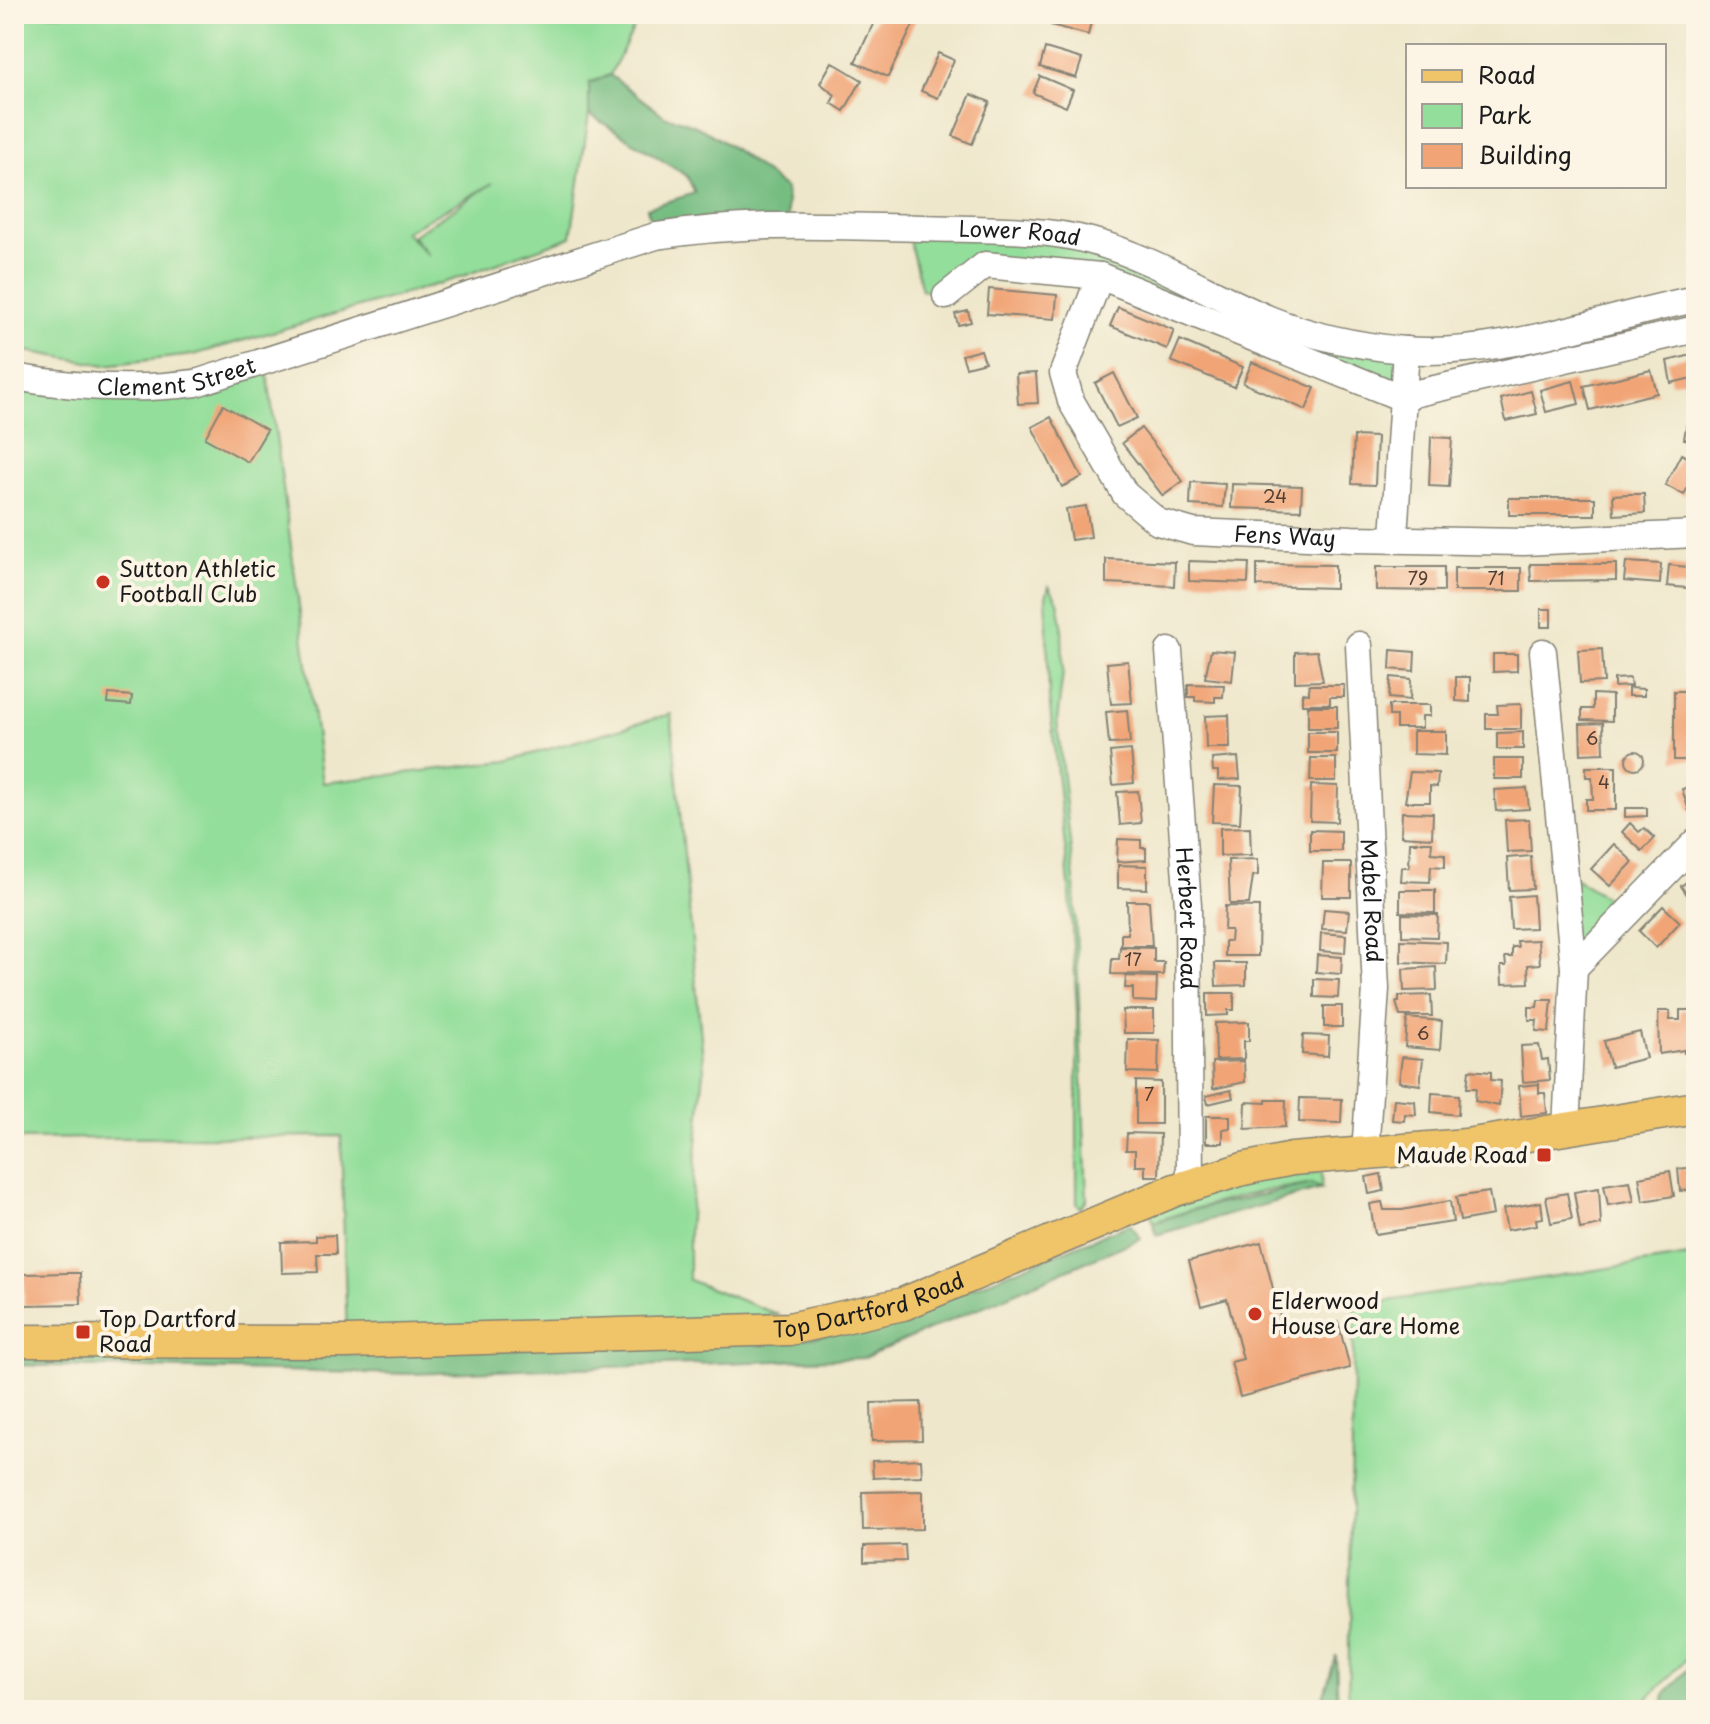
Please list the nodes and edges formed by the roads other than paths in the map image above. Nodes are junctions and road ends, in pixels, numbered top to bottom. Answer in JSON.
{"nodes":[{"id":1,"x":1100,"y":276,"type":"junction"},
{"id":2,"x":946,"y":296,"type":"dead end"},
{"id":3,"x":1696,"y":299,"type":"edge"},
{"id":4,"x":1696,"y":329,"type":"edge"},
{"id":5,"x":336,"y":338,"type":"joint"},
{"id":6,"x":1406,"y":350,"type":"junction"},
{"id":7,"x":14,"y":377,"type":"edge"},
{"id":8,"x":1400,"y":397,"type":"junction"},
{"id":9,"x":1696,"y":534,"type":"edge"},
{"id":10,"x":1394,"y":537,"type":"junction"},
{"id":11,"x":1359,"y":645,"type":"dead end"},
{"id":12,"x":1169,"y":651,"type":"dead end"},
{"id":13,"x":1543,"y":652,"type":"dead end"},
{"id":14,"x":1696,"y":842,"type":"edge"},
{"id":15,"x":1574,"y":968,"type":"junction"},
{"id":16,"x":1696,"y":1108,"type":"edge"},
{"id":17,"x":1566,"y":1129,"type":"junction"},
{"id":18,"x":1365,"y":1154,"type":"junction"},
{"id":19,"x":1190,"y":1185,"type":"junction"},
{"id":20,"x":14,"y":1341,"type":"edge"}],
"edges":[{"from":1,"to":2,"type":"street","name":"Lower Road"},
{"from":1,"to":8,"type":"street","name":"Lower Road"},
{"from":1,"to":10,"type":"street","name":"Fens Way"},
{"from":3,"to":6,"type":"street","name":"Lower Road"},
{"from":4,"to":8,"type":"street"},
{"from":5,"to":6,"type":"street","name":"Lower Road"},
{"from":5,"to":7,"type":"street","name":"Clement Street"},
{"from":6,"to":8,"type":"street"},
{"from":8,"to":10,"type":"street"},
{"from":9,"to":10,"type":"street","name":"Fens Way"},
{"from":11,"to":18,"type":"street","name":"Mabel Road"},
{"from":12,"to":19,"type":"street","name":"Herbert Road"},
{"from":13,"to":15,"type":"street"},
{"from":14,"to":15,"type":"street"},
{"from":15,"to":17,"type":"street"},
{"from":16,"to":17,"type":"main road","name":"Top Dartford Road"},
{"from":17,"to":18,"type":"main road","name":"Top Dartford Road"},
{"from":18,"to":19,"type":"main road","name":"Top Dartford Road"},
{"from":19,"to":20,"type":"main road","name":"Top Dartford Road"}]}
